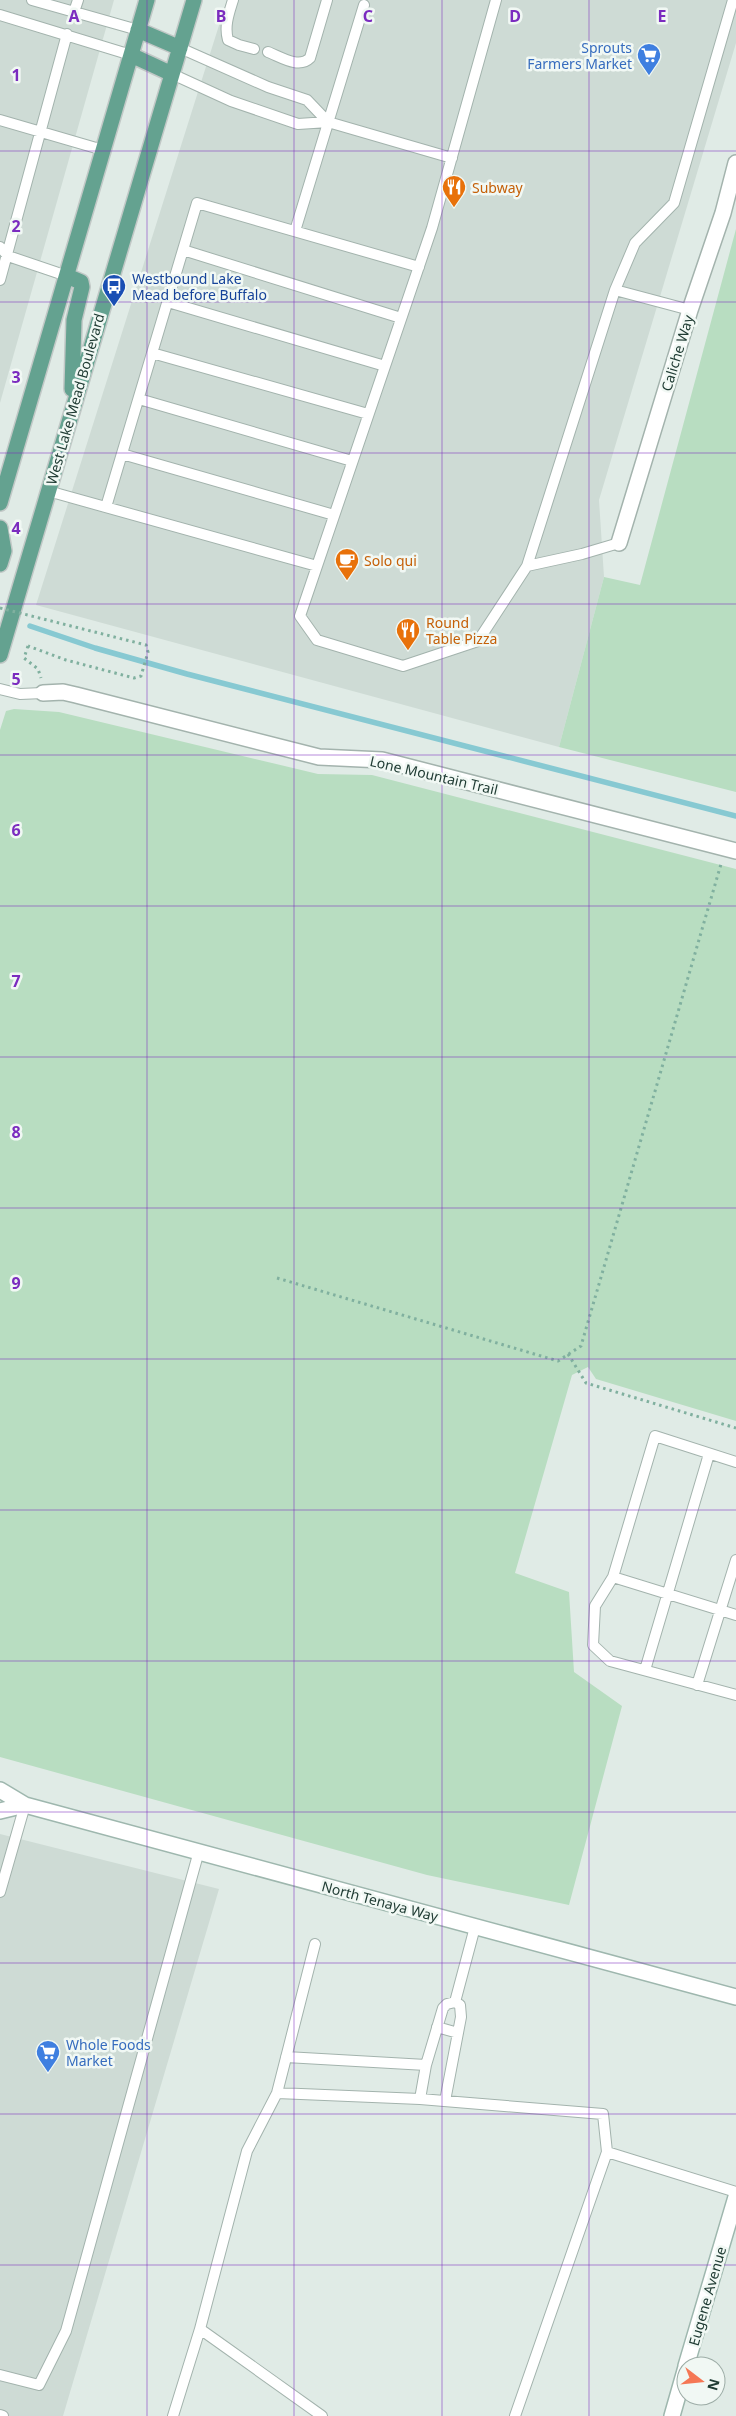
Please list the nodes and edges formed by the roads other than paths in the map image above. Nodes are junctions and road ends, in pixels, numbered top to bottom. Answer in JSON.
{"nodes":[{"id":1,"x":32,"y":0,"type":"edge"},
{"id":2,"x":78,"y":0,"type":"edge"},
{"id":3,"x":147,"y":0,"type":"edge"},
{"id":4,"x":194,"y":0,"type":"edge"},
{"id":5,"x":233,"y":0,"type":"edge"},
{"id":6,"x":327,"y":0,"type":"edge"},
{"id":7,"x":496,"y":0,"type":"edge"},
{"id":8,"x":733,"y":0,"type":"edge"},
{"id":9,"x":364,"y":5,"type":"dead end"},
{"id":10,"x":74,"y":12,"type":"junction"},
{"id":11,"x":0,"y":15,"type":"edge"},
{"id":12,"x":138,"y":30,"type":"junction"},
{"id":13,"x":66,"y":34,"type":"junction"},
{"id":14,"x":180,"y":48,"type":"junction"},
{"id":15,"x":254,"y":48,"type":"dead end"},
{"id":16,"x":268,"y":52,"type":"dead end"},
{"id":17,"x":131,"y":55,"type":"junction"},
{"id":18,"x":172,"y":74,"type":"junction"},
{"id":19,"x":0,"y":120,"type":"edge"},
{"id":20,"x":328,"y":122,"type":"junction"},
{"id":21,"x":40,"y":132,"type":"junction"},
{"id":22,"x":103,"y":150,"type":"junction"},
{"id":23,"x":452,"y":158,"type":"junction"},
{"id":24,"x":736,"y":163,"type":"edge"},
{"id":25,"x":295,"y":231,"type":"junction"},
{"id":26,"x":0,"y":247,"type":"edge"},
{"id":27,"x":183,"y":250,"type":"junction"},
{"id":28,"x":8,"y":256,"type":"junction"},
{"id":29,"x":419,"y":267,"type":"junction"},
{"id":30,"x":67,"y":276,"type":"junction"},
{"id":31,"x":0,"y":280,"type":"edge"},
{"id":32,"x":615,"y":290,"type":"junction"},
{"id":33,"x":168,"y":302,"type":"junction"},
{"id":34,"x":690,"y":310,"type":"junction"},
{"id":35,"x":401,"y":318,"type":"junction"},
{"id":36,"x":152,"y":353,"type":"junction"},
{"id":37,"x":385,"y":366,"type":"junction"},
{"id":38,"x":138,"y":399,"type":"junction"},
{"id":39,"x":71,"y":410,"type":"junction"},
{"id":40,"x":368,"y":414,"type":"junction"},
{"id":41,"x":122,"y":454,"type":"junction"},
{"id":42,"x":352,"y":461,"type":"junction"},
{"id":43,"x":48,"y":491,"type":"junction"},
{"id":44,"x":0,"y":503,"type":"edge"},
{"id":45,"x":106,"y":507,"type":"junction"},
{"id":46,"x":334,"y":515,"type":"junction"},
{"id":47,"x":0,"y":528,"type":"edge"},
{"id":48,"x":619,"y":542,"type":"joint"},
{"id":49,"x":0,"y":564,"type":"edge"},
{"id":50,"x":317,"y":566,"type":"junction"},
{"id":51,"x":527,"y":566,"type":"junction"},
{"id":52,"x":0,"y":655,"type":"edge"},
{"id":53,"x":43,"y":687,"type":"joint"},
{"id":54,"x":0,"y":689,"type":"edge"},
{"id":55,"x":736,"y":851,"type":"edge"},
{"id":56,"x":709,"y":1454,"type":"junction"},
{"id":57,"x":736,"y":1462,"type":"edge"},
{"id":58,"x":736,"y":1560,"type":"edge"},
{"id":59,"x":613,"y":1577,"type":"junction"},
{"id":60,"x":667,"y":1593,"type":"junction"},
{"id":61,"x":720,"y":1610,"type":"junction"},
{"id":62,"x":736,"y":1614,"type":"edge"},
{"id":63,"x":645,"y":1670,"type":"junction"},
{"id":64,"x":697,"y":1684,"type":"junction"},
{"id":65,"x":736,"y":1695,"type":"edge"},
{"id":66,"x":0,"y":1790,"type":"edge"},
{"id":67,"x":25,"y":1805,"type":"junction"},
{"id":68,"x":0,"y":1811,"type":"edge"},
{"id":69,"x":199,"y":1851,"type":"junction"},
{"id":70,"x":0,"y":1892,"type":"edge"},
{"id":71,"x":475,"y":1927,"type":"junction"},
{"id":72,"x":315,"y":1944,"type":"dead end"},
{"id":73,"x":736,"y":1996,"type":"edge"},
{"id":74,"x":455,"y":2002,"type":"junction"},
{"id":75,"x":437,"y":2027,"type":"junction"},
{"id":76,"x":458,"y":2033,"type":"junction"},
{"id":77,"x":286,"y":2057,"type":"junction"},
{"id":78,"x":426,"y":2065,"type":"junction"},
{"id":79,"x":277,"y":2093,"type":"junction"},
{"id":80,"x":420,"y":2098,"type":"junction"},
{"id":81,"x":445,"y":2101,"type":"junction"},
{"id":82,"x":607,"y":2152,"type":"junction"},
{"id":83,"x":736,"y":2192,"type":"edge"},
{"id":84,"x":736,"y":2197,"type":"edge"},
{"id":85,"x":200,"y":2329,"type":"junction"},
{"id":86,"x":689,"y":2356,"type":"edge"},
{"id":87,"x":0,"y":2375,"type":"edge"},
{"id":88,"x":676,"y":2402,"type":"edge"},
{"id":89,"x":174,"y":2416,"type":"edge"},
{"id":90,"x":322,"y":2416,"type":"edge"},
{"id":91,"x":515,"y":2416,"type":"edge"},
{"id":92,"x":672,"y":2416,"type":"edge"}],
"edges":[{"from":1,"to":10,"type":"lane"},
{"from":2,"to":10,"type":"lane"},
{"from":3,"to":12,"type":"main road"},
{"from":4,"to":14,"type":"main road","name":"West Lake Mead Boulevard"},
{"from":5,"to":15,"type":"lane"},
{"from":6,"to":16,"type":"lane"},
{"from":7,"to":23,"type":"lane"},
{"from":8,"to":32,"type":"lane"},
{"from":9,"to":20,"type":"lane"},
{"from":10,"to":12,"type":"lane"},
{"from":11,"to":13,"type":"lane"},
{"from":12,"to":14,"type":"main road"},
{"from":12,"to":17,"type":"main road"},
{"from":13,"to":17,"type":"lane"},
{"from":13,"to":21,"type":"lane"},
{"from":14,"to":18,"type":"main road","name":"West Lake Mead Boulevard"},
{"from":14,"to":20,"type":"lane"},
{"from":17,"to":18,"type":"main road"},
{"from":17,"to":22,"type":"main road"},
{"from":18,"to":20,"type":"lane"},
{"from":18,"to":39,"type":"main road","name":"West Lake Mead Boulevard"},
{"from":19,"to":21,"type":"lane"},
{"from":20,"to":23,"type":"lane"},
{"from":20,"to":25,"type":"lane"},
{"from":21,"to":22,"type":"lane"},
{"from":21,"to":28,"type":"lane"},
{"from":22,"to":30,"type":"main road"},
{"from":23,"to":29,"type":"lane"},
{"from":24,"to":34,"type":"street","name":"Caliche Way"},
{"from":25,"to":27,"type":"lane"},
{"from":25,"to":29,"type":"lane"},
{"from":26,"to":28,"type":"lane"},
{"from":27,"to":33,"type":"lane"},
{"from":27,"to":35,"type":"lane"},
{"from":28,"to":30,"type":"lane"},
{"from":28,"to":31,"type":"lane"},
{"from":29,"to":35,"type":"lane"},
{"from":30,"to":39,"type":"main road"},
{"from":30,"to":44,"type":"main road"},
{"from":32,"to":34,"type":"lane"},
{"from":32,"to":51,"type":"lane"},
{"from":33,"to":36,"type":"lane"},
{"from":33,"to":37,"type":"lane"},
{"from":34,"to":48,"type":"street","name":"Caliche Way"},
{"from":35,"to":37,"type":"lane"},
{"from":36,"to":38,"type":"lane"},
{"from":36,"to":40,"type":"lane"},
{"from":37,"to":40,"type":"lane"},
{"from":38,"to":41,"type":"lane"},
{"from":38,"to":42,"type":"lane"},
{"from":39,"to":43,"type":"main road","name":"West Lake Mead Boulevard"},
{"from":40,"to":42,"type":"lane"},
{"from":41,"to":45,"type":"lane"},
{"from":41,"to":46,"type":"lane"},
{"from":42,"to":46,"type":"lane"},
{"from":43,"to":45,"type":"lane"},
{"from":43,"to":52,"type":"main road","name":"West Lake Mead Boulevard"},
{"from":45,"to":50,"type":"lane"},
{"from":46,"to":50,"type":"lane"},
{"from":47,"to":49,"type":"main road"},
{"from":48,"to":51,"type":"lane"},
{"from":50,"to":51,"type":"lane"},
{"from":53,"to":54,"type":"lane"},
{"from":53,"to":55,"type":"street","name":"Lone Mountain Trail"},
{"from":56,"to":57,"type":"lane"},
{"from":56,"to":59,"type":"lane"},
{"from":56,"to":60,"type":"lane"},
{"from":58,"to":61,"type":"lane"},
{"from":59,"to":60,"type":"lane"},
{"from":59,"to":63,"type":"lane"},
{"from":60,"to":61,"type":"lane"},
{"from":60,"to":63,"type":"lane"},
{"from":61,"to":62,"type":"lane"},
{"from":61,"to":64,"type":"lane"},
{"from":63,"to":64,"type":"lane"},
{"from":64,"to":65,"type":"lane"},
{"from":66,"to":67,"type":"street","name":"North Tenaya Way"},
{"from":67,"to":68,"type":"street","name":"North Tenaya Way"},
{"from":67,"to":69,"type":"street","name":"North Tenaya Way"},
{"from":67,"to":70,"type":"lane"},
{"from":69,"to":71,"type":"street","name":"North Tenaya Way"},
{"from":69,"to":87,"type":"lane"},
{"from":71,"to":73,"type":"street","name":"North Tenaya Way"},
{"from":71,"to":74,"type":"lane"},
{"from":72,"to":77,"type":"lane"},
{"from":74,"to":75,"type":"lane"},
{"from":74,"to":76,"type":"lane"},
{"from":75,"to":76,"type":"lane"},
{"from":75,"to":78,"type":"lane"},
{"from":76,"to":81,"type":"lane"},
{"from":77,"to":78,"type":"lane"},
{"from":77,"to":79,"type":"lane"},
{"from":78,"to":80,"type":"lane"},
{"from":79,"to":80,"type":"lane"},
{"from":79,"to":85,"type":"lane"},
{"from":80,"to":81,"type":"lane"},
{"from":81,"to":82,"type":"lane"},
{"from":82,"to":83,"type":"lane"},
{"from":82,"to":91,"type":"lane"},
{"from":84,"to":86,"type":"street","name":"Eugene Avenue"},
{"from":85,"to":89,"type":"lane"},
{"from":85,"to":90,"type":"lane"},
{"from":88,"to":92,"type":"street","name":"Eugene Avenue"}]}
